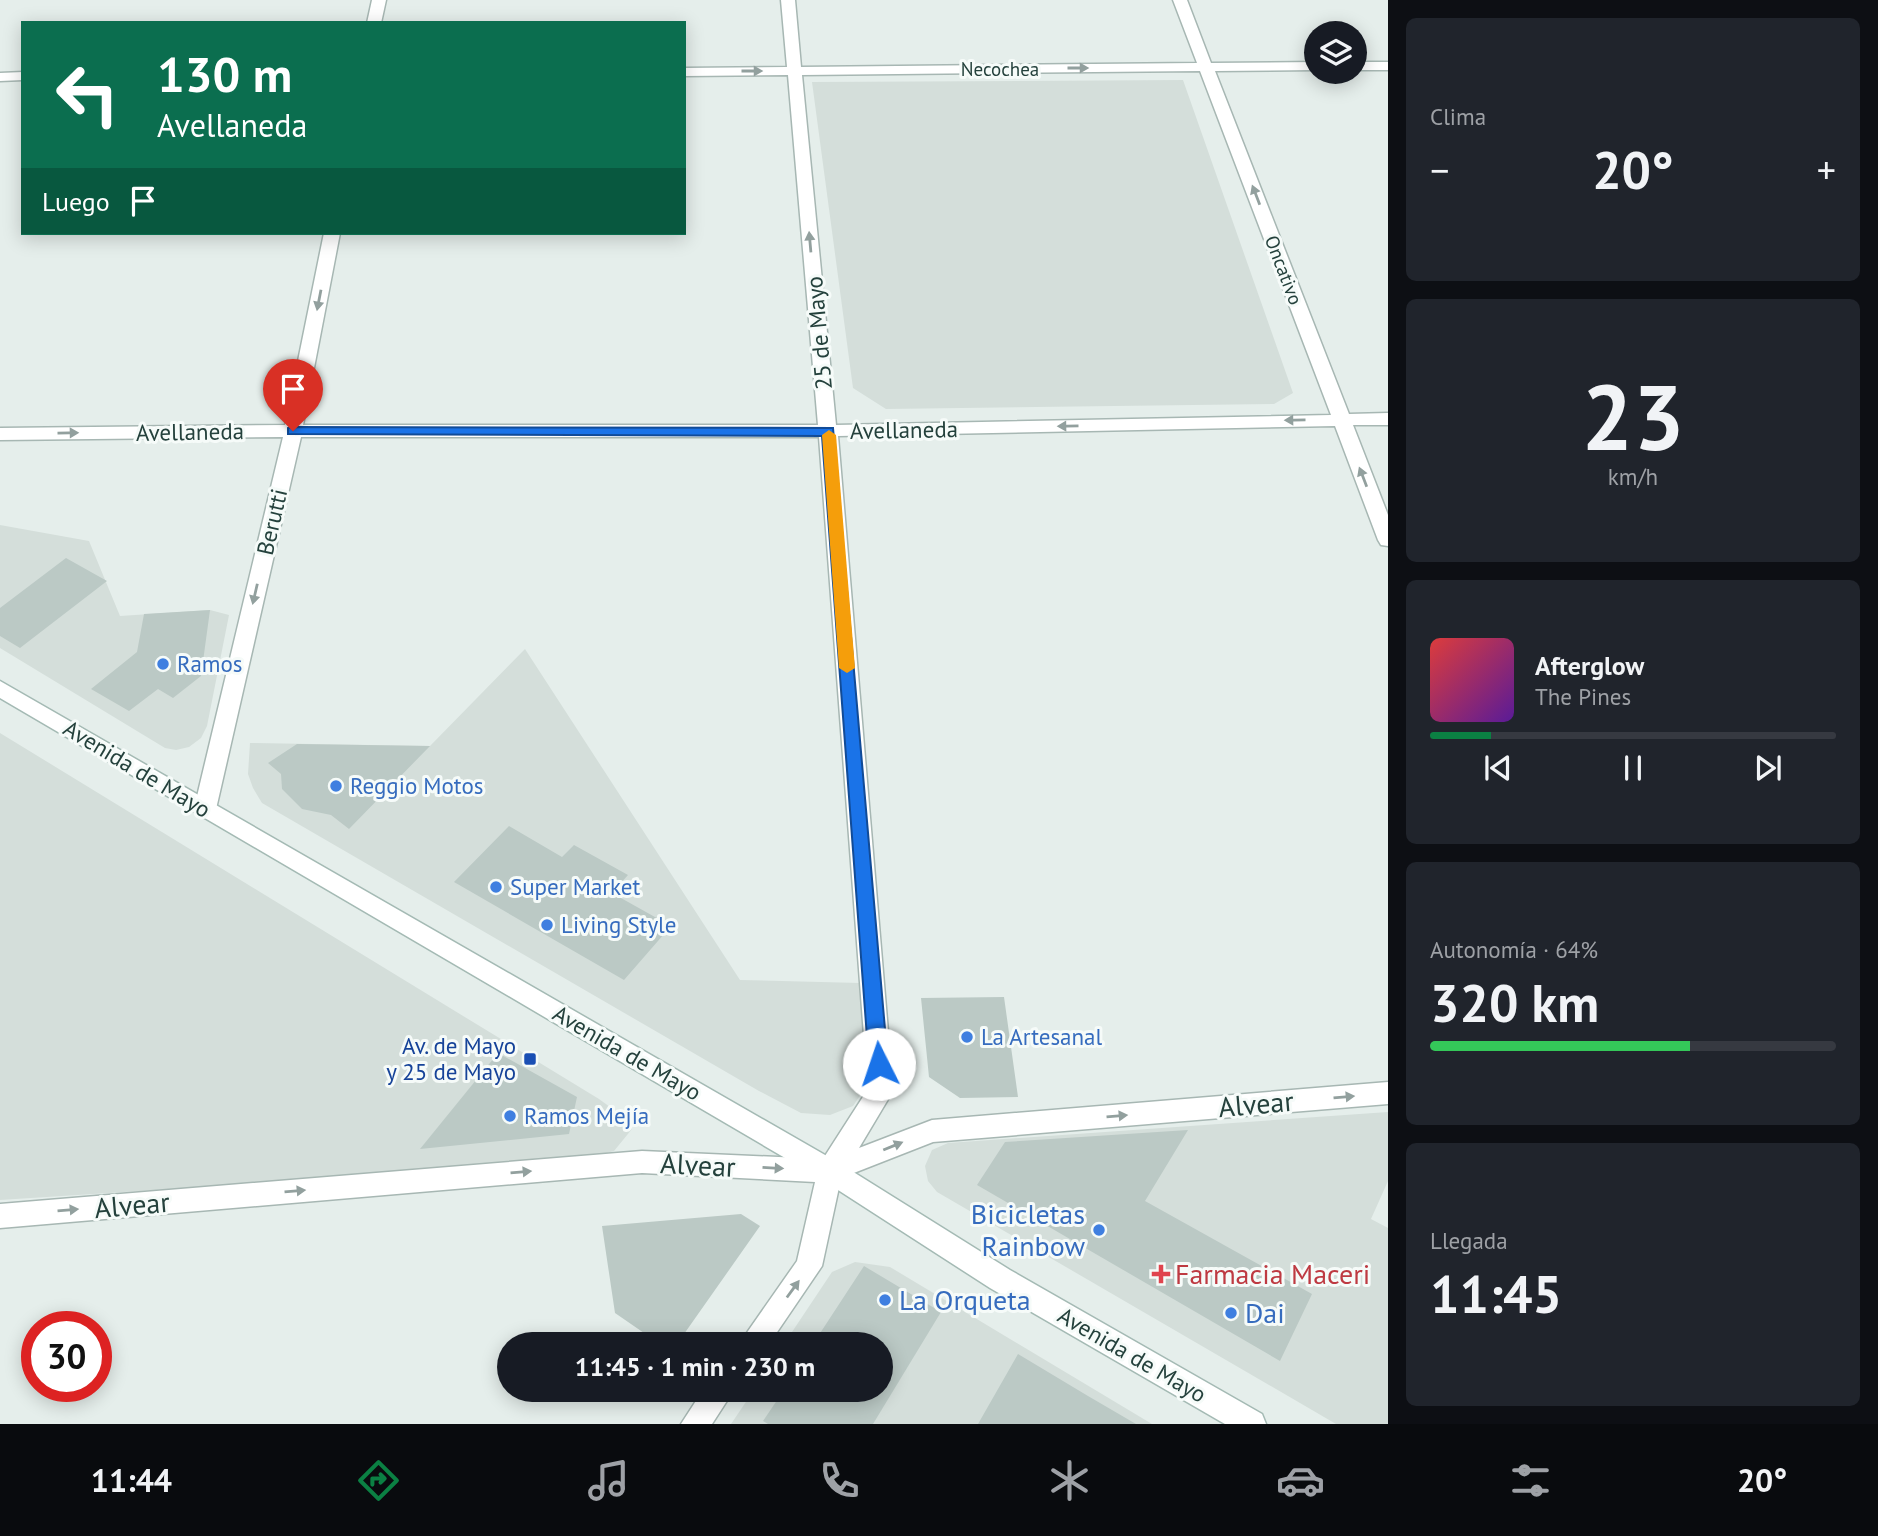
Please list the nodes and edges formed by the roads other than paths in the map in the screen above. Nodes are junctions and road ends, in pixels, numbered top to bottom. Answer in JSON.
{"nodes":[{"id":1,"x":379,"y":0,"type":"edge"},
{"id":2,"x":788,"y":0,"type":"edge"},
{"id":3,"x":1180,"y":0,"type":"edge"},
{"id":4,"x":374,"y":21,"type":"edge"},
{"id":5,"x":1304,"y":66,"type":"edge"},
{"id":6,"x":1367,"y":66,"type":"edge"},
{"id":7,"x":1388,"y":66,"type":"edge"},
{"id":8,"x":1207,"y":67,"type":"junction"},
{"id":9,"x":794,"y":71,"type":"junction"},
{"id":10,"x":686,"y":72,"type":"edge"},
{"id":11,"x":21,"y":76,"type":"edge"},
{"id":12,"x":0,"y":77,"type":"edge"},
{"id":13,"x":332,"y":235,"type":"edge"},
{"id":14,"x":1340,"y":419,"type":"junction"},
{"id":15,"x":1388,"y":419,"type":"edge"},
{"id":16,"x":293,"y":431,"type":"junction"},
{"id":17,"x":828,"y":431,"type":"junction"},
{"id":18,"x":0,"y":434,"type":"edge"},
{"id":19,"x":1388,"y":540,"type":"edge"},
{"id":20,"x":0,"y":688,"type":"edge"},
{"id":21,"x":205,"y":809,"type":"junction"},
{"id":22,"x":1388,"y":1093,"type":"edge"},
{"id":23,"x":830,"y":1171,"type":"junction"},
{"id":24,"x":0,"y":1216,"type":"edge"},
{"id":25,"x":761,"y":1332,"type":"edge"},
{"id":26,"x":711,"y":1402,"type":"edge"},
{"id":27,"x":695,"y":1424,"type":"edge"},
{"id":28,"x":1252,"y":1424,"type":"edge"}],
"edges":[{"from":1,"to":4,"type":"street"},
{"from":2,"to":9,"type":"street","name":"25 de Mayo"},
{"from":3,"to":8,"type":"street","name":"Oncativo"},
{"from":5,"to":8,"type":"street","name":"Necochea"},
{"from":6,"to":7,"type":"street"},
{"from":9,"to":8,"type":"street","name":"Necochea","one_way":true},
{"from":14,"to":8,"type":"street","name":"Oncativo","one_way":true},
{"from":10,"to":9,"type":"street","name":"Necochea","one_way":true},
{"from":17,"to":9,"type":"street","name":"25 de Mayo","one_way":true},
{"from":11,"to":12,"type":"street"},
{"from":13,"to":16,"type":"street","name":"Berutti","one_way":true},
{"from":14,"to":15,"type":"street","name":"Avellaneda"},
{"from":14,"to":17,"type":"street","name":"Avellaneda","one_way":true},
{"from":19,"to":14,"type":"street","name":"Oncativo","one_way":true},
{"from":16,"to":17,"type":"street","name":"Avellaneda"},
{"from":18,"to":16,"type":"street","name":"Avellaneda","one_way":true},
{"from":16,"to":21,"type":"street","name":"Berutti","one_way":true},
{"from":17,"to":23,"type":"street","name":"25 de Mayo"},
{"from":20,"to":21,"type":"street","name":"Avenida de Mayo"},
{"from":21,"to":23,"type":"street","name":"Avenida de Mayo"},
{"from":23,"to":22,"type":"street","name":"Alvear","one_way":true},
{"from":24,"to":23,"type":"street","name":"Alvear","one_way":true},
{"from":25,"to":23,"type":"street","name":"25 de Mayo","one_way":true},
{"from":23,"to":28,"type":"street","name":"Avenida de Mayo"},
{"from":26,"to":27,"type":"street"}]}
